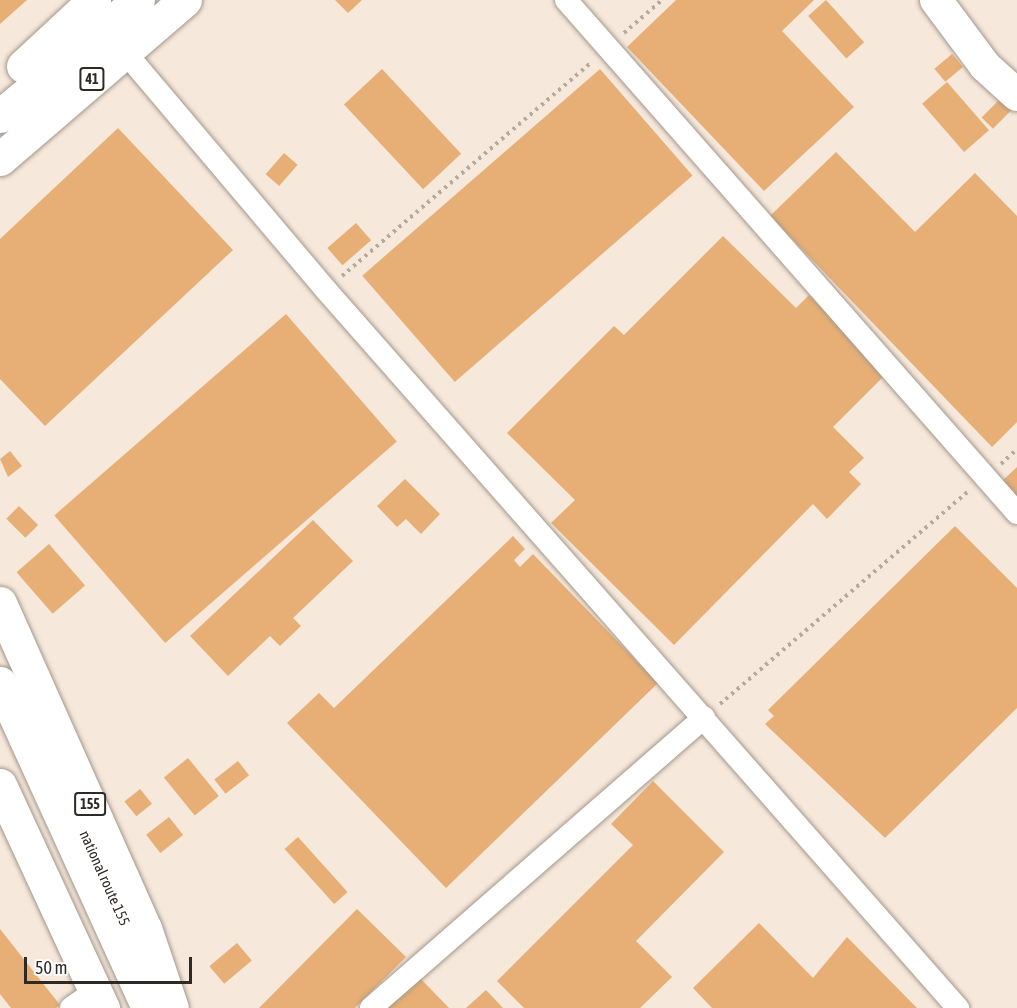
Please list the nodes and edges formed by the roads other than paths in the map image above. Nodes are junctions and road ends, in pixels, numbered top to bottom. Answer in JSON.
{"nodes":[{"id":1,"x":138,"y":0,"type":"edge"},
{"id":2,"x":185,"y":0,"type":"edge"},
{"id":3,"x":566,"y":0,"type":"edge"},
{"id":4,"x":936,"y":0,"type":"edge"},
{"id":5,"x":87,"y":2,"type":"edge"},
{"id":6,"x":124,"y":51,"type":"junction"},
{"id":7,"x":0,"y":87,"type":"edge"},
{"id":8,"x":1017,"y":95,"type":"edge"},
{"id":9,"x":0,"y":116,"type":"edge"},
{"id":10,"x":0,"y":159,"type":"edge"},
{"id":11,"x":1017,"y":513,"type":"edge"},
{"id":12,"x":0,"y":603,"type":"edge"},
{"id":13,"x":0,"y":648,"type":"edge"},
{"id":14,"x":0,"y":682,"type":"edge"},
{"id":15,"x":704,"y":718,"type":"junction"},
{"id":16,"x":0,"y":785,"type":"edge"},
{"id":17,"x":126,"y":940,"type":"junction"},
{"id":18,"x":90,"y":1002,"type":"edge"},
{"id":19,"x":148,"y":1008,"type":"edge"},
{"id":20,"x":166,"y":1008,"type":"edge"},
{"id":21,"x":172,"y":1008,"type":"edge"},
{"id":22,"x":371,"y":1008,"type":"edge"},
{"id":23,"x":958,"y":1008,"type":"edge"}],
"edges":[{"from":1,"to":9,"type":"highway"},
{"from":2,"to":6,"type":"highway","number":"41"},
{"from":3,"to":11,"type":"street"},
{"from":4,"to":8,"type":"street"},
{"from":5,"to":7,"type":"highway"},
{"from":6,"to":10,"type":"highway","number":"41"},
{"from":6,"to":15,"type":"street"},
{"from":12,"to":21,"type":"highway","number":"155"},
{"from":13,"to":17,"type":"highway","name":"national route 155","number":"155"},
{"from":14,"to":17,"type":"highway","name":"national route 155","number":"155"},
{"from":15,"to":22,"type":"street"},
{"from":15,"to":23,"type":"street"},
{"from":16,"to":18,"type":"highway"},
{"from":17,"to":19,"type":"highway","name":"national route 155","number":"155"},
{"from":17,"to":20,"type":"highway","name":"national route 155","number":"155"}]}
